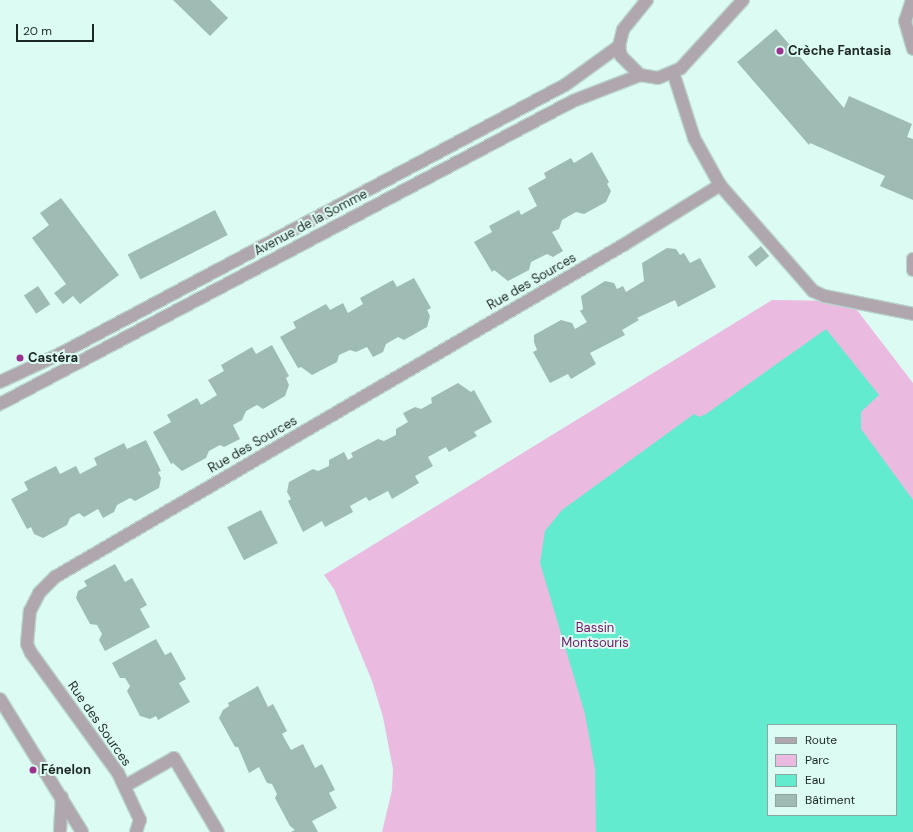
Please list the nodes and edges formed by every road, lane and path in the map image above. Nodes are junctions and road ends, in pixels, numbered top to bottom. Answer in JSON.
{"nodes":[{"id":1,"x":647,"y":0,"type":"edge"},
{"id":2,"x":743,"y":0,"type":"edge"},
{"id":3,"x":912,"y":0,"type":"edge"},
{"id":4,"x":619,"y":46,"type":"junction"},
{"id":5,"x":913,"y":49,"type":"edge"},
{"id":6,"x":673,"y":72,"type":"junction"},
{"id":7,"x":640,"y":75,"type":"junction"},
{"id":8,"x":720,"y":185,"type":"junction"},
{"id":9,"x":913,"y":259,"type":"edge"},
{"id":10,"x":913,"y":270,"type":"edge"},
{"id":11,"x":913,"y":314,"type":"edge"},
{"id":12,"x":0,"y":382,"type":"edge"},
{"id":13,"x":0,"y":404,"type":"edge"},
{"id":14,"x":0,"y":699,"type":"edge"},
{"id":15,"x":125,"y":786,"type":"junction"},
{"id":16,"x":62,"y":797,"type":"junction"},
{"id":17,"x":60,"y":832,"type":"edge"},
{"id":18,"x":82,"y":832,"type":"edge"},
{"id":19,"x":136,"y":832,"type":"edge"},
{"id":20,"x":218,"y":832,"type":"edge"}],
"edges":[{"from":1,"to":4,"type":"street"},
{"from":2,"to":6,"type":"street"},
{"from":3,"to":5,"type":"street"},
{"from":4,"to":7,"type":"street"},
{"from":4,"to":12,"type":"street","name":"Avenue de la Somme"},
{"from":6,"to":7,"type":"street"},
{"from":6,"to":8,"type":"street"},
{"from":7,"to":13,"type":"street","name":"Avenue de la Somme"},
{"from":8,"to":11,"type":"street"},
{"from":8,"to":15,"type":"street","name":"Rue des Sources"},
{"from":9,"to":10,"type":"street"},
{"from":14,"to":16,"type":"street"},
{"from":15,"to":19,"type":"street","name":"Rue des Sources"},
{"from":15,"to":20,"type":"street"},
{"from":16,"to":17,"type":"street"},
{"from":16,"to":18,"type":"street"}]}
